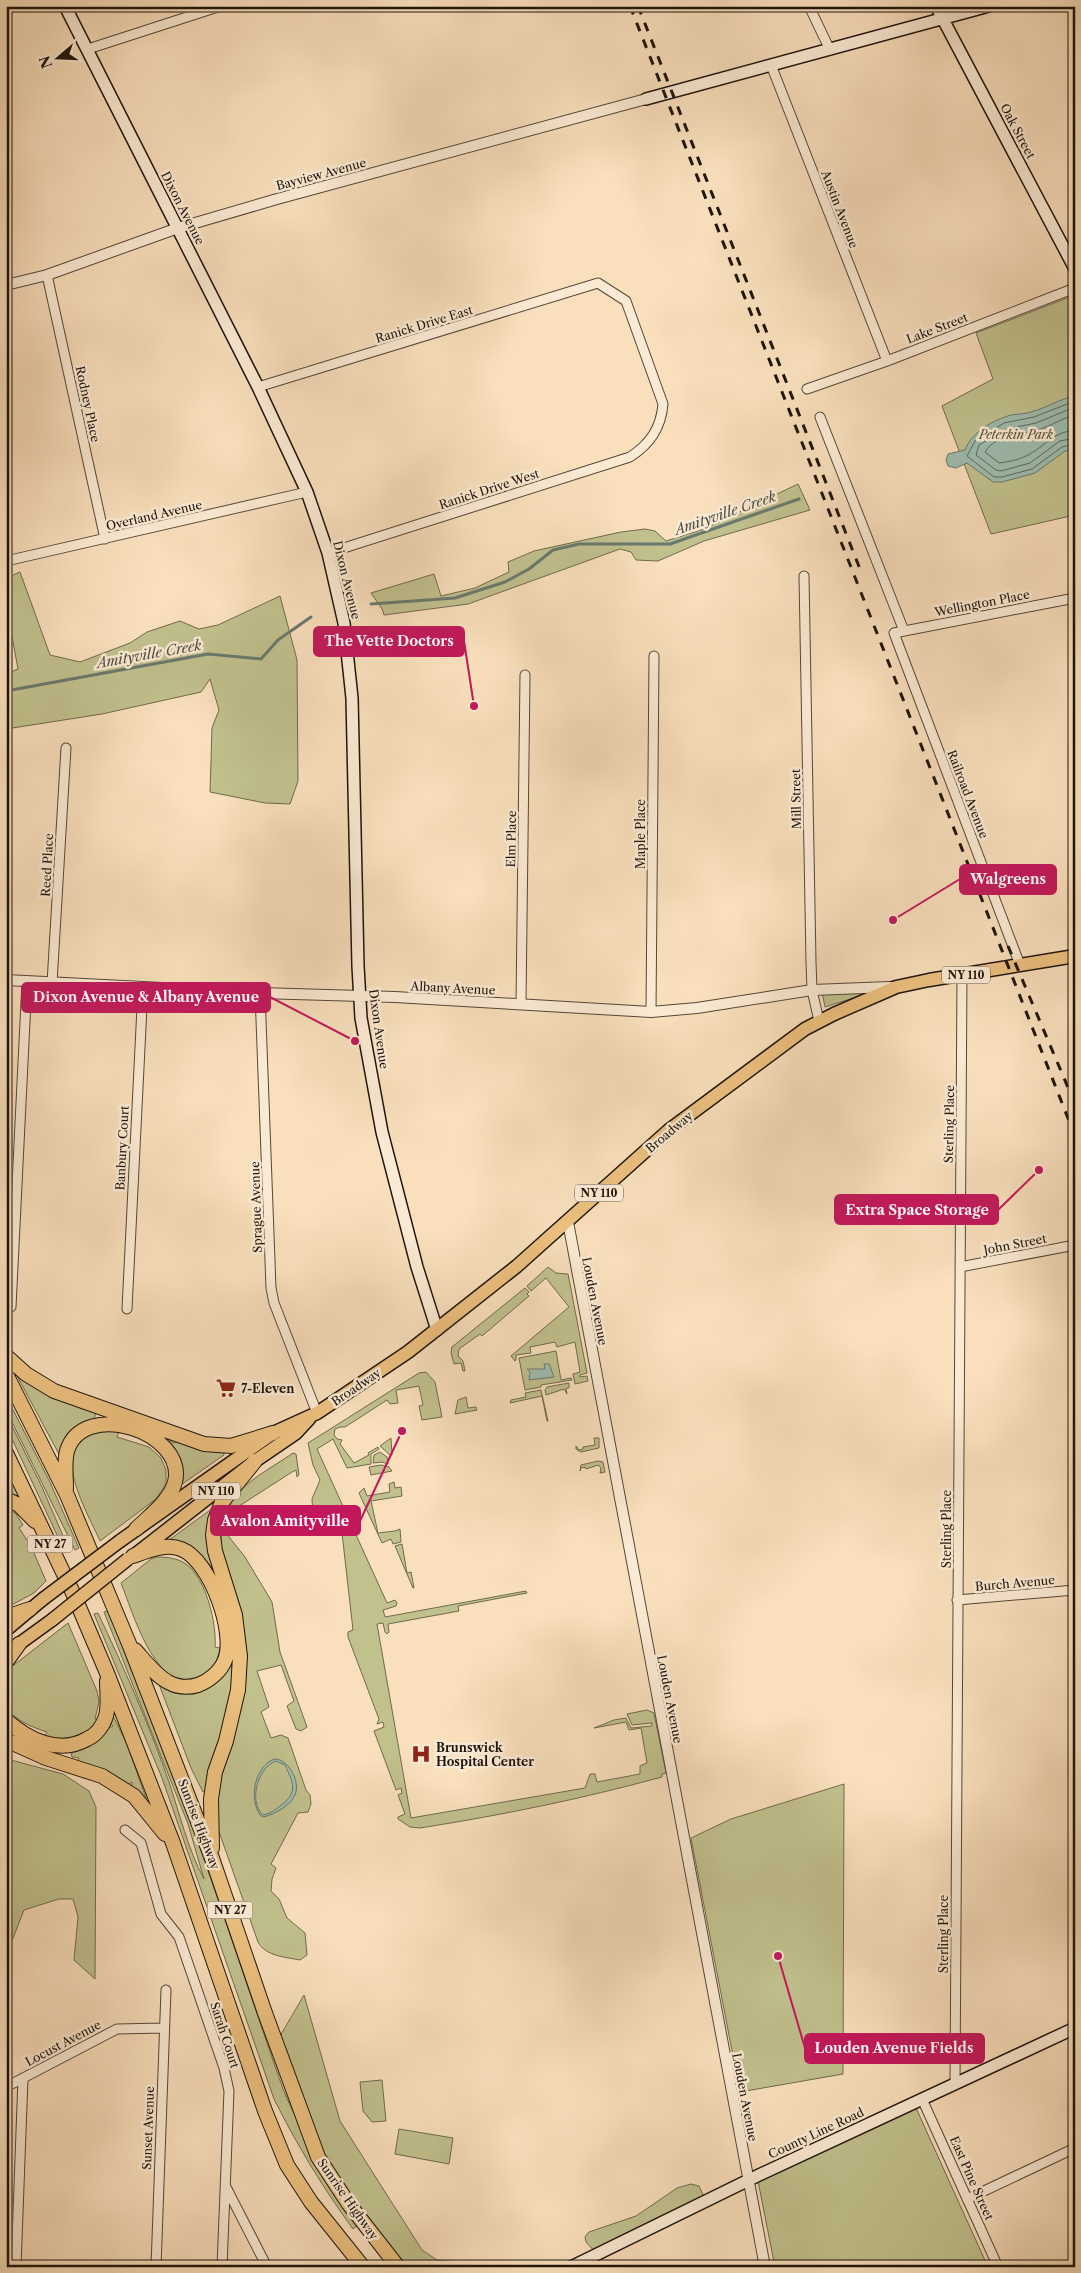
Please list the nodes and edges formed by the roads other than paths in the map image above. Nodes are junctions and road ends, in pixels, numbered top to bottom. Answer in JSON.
{"nodes":[{"id":1,"x":65,"y":6,"type":"edge"},
{"id":2,"x":221,"y":6,"type":"edge"},
{"id":3,"x":809,"y":6,"type":"edge"},
{"id":4,"x":936,"y":6,"type":"edge"},
{"id":5,"x":989,"y":6,"type":"edge"},
{"id":6,"x":942,"y":19,"type":"junction"},
{"id":7,"x":88,"y":50,"type":"junction"},
{"id":8,"x":830,"y":50,"type":"junction"},
{"id":9,"x":771,"y":65,"type":"junction"},
{"id":10,"x":646,"y":99,"type":"joint"},
{"id":11,"x":178,"y":228,"type":"junction"},
{"id":12,"x":1075,"y":269,"type":"edge"},
{"id":13,"x":47,"y":275,"type":"junction"},
{"id":14,"x":6,"y":285,"type":"edge"},
{"id":15,"x":1075,"y":288,"type":"edge"},
{"id":16,"x":887,"y":361,"type":"junction"},
{"id":17,"x":258,"y":387,"type":"junction"},
{"id":18,"x":807,"y":389,"type":"dead end"},
{"id":19,"x":820,"y":416,"type":"dead end"},
{"id":20,"x":651,"y":438,"type":"joint"},
{"id":21,"x":307,"y":492,"type":"junction"},
{"id":22,"x":105,"y":539,"type":"junction"},
{"id":23,"x":328,"y":553,"type":"junction"},
{"id":24,"x":6,"y":561,"type":"edge"},
{"id":25,"x":804,"y":576,"type":"dead end"},
{"id":26,"x":1075,"y":598,"type":"edge"},
{"id":27,"x":904,"y":630,"type":"junction"},
{"id":28,"x":894,"y":633,"type":"joint"},
{"id":29,"x":654,"y":656,"type":"dead end"},
{"id":30,"x":525,"y":675,"type":"dead end"},
{"id":31,"x":66,"y":748,"type":"dead end"},
{"id":32,"x":1075,"y":956,"type":"edge"},
{"id":33,"x":1020,"y":965,"type":"junction"},
{"id":34,"x":962,"y":975,"type":"junction"},
{"id":35,"x":6,"y":980,"type":"edge"},
{"id":36,"x":27,"y":981,"type":"junction"},
{"id":37,"x":52,"y":983,"type":"junction"},
{"id":38,"x":143,"y":987,"type":"junction"},
{"id":39,"x":896,"y":987,"type":"junction"},
{"id":40,"x":812,"y":990,"type":"junction"},
{"id":41,"x":260,"y":993,"type":"junction"},
{"id":42,"x":360,"y":995,"type":"junction"},
{"id":43,"x":521,"y":1004,"type":"junction"},
{"id":44,"x":651,"y":1012,"type":"junction"},
{"id":45,"x":819,"y":1021,"type":"junction"},
{"id":46,"x":568,"y":1222,"type":"junction"},
{"id":47,"x":1075,"y":1245,"type":"edge"},
{"id":48,"x":960,"y":1267,"type":"junction"},
{"id":49,"x":11,"y":1307,"type":"dead end"},
{"id":50,"x":126,"y":1309,"type":"dead end"},
{"id":51,"x":437,"y":1330,"type":"junction"},
{"id":52,"x":6,"y":1356,"type":"edge"},
{"id":53,"x":6,"y":1374,"type":"edge"},
{"id":54,"x":317,"y":1412,"type":"junction"},
{"id":55,"x":273,"y":1432,"type":"junction"},
{"id":56,"x":6,"y":1453,"type":"edge"},
{"id":57,"x":255,"y":1461,"type":"junction"},
{"id":58,"x":67,"y":1495,"type":"junction"},
{"id":59,"x":6,"y":1499,"type":"edge"},
{"id":60,"x":43,"y":1529,"type":"junction"},
{"id":61,"x":136,"y":1529,"type":"junction"},
{"id":62,"x":130,"y":1558,"type":"junction"},
{"id":63,"x":1075,"y":1590,"type":"edge"},
{"id":64,"x":957,"y":1600,"type":"junction"},
{"id":65,"x":30,"y":1609,"type":"junction"},
{"id":66,"x":6,"y":1617,"type":"edge"},
{"id":67,"x":6,"y":1630,"type":"edge"},
{"id":68,"x":19,"y":1644,"type":"junction"},
{"id":69,"x":130,"y":1646,"type":"junction"},
{"id":70,"x":6,"y":1654,"type":"edge"},
{"id":71,"x":6,"y":1662,"type":"edge"},
{"id":72,"x":106,"y":1673,"type":"junction"},
{"id":73,"x":6,"y":1720,"type":"edge"},
{"id":74,"x":6,"y":1740,"type":"edge"},
{"id":75,"x":125,"y":1830,"type":"dead end"},
{"id":76,"x":173,"y":1843,"type":"junction"},
{"id":77,"x":212,"y":1858,"type":"junction"},
{"id":78,"x":166,"y":1990,"type":"dead end"},
{"id":79,"x":163,"y":2028,"type":"junction"},
{"id":80,"x":1075,"y":2028,"type":"edge"},
{"id":81,"x":23,"y":2078,"type":"junction"},
{"id":82,"x":956,"y":2083,"type":"junction"},
{"id":83,"x":6,"y":2087,"type":"edge"},
{"id":84,"x":922,"y":2099,"type":"junction"},
{"id":85,"x":1075,"y":2148,"type":"edge"},
{"id":86,"x":748,"y":2180,"type":"junction"},
{"id":87,"x":225,"y":2184,"type":"junction"},
{"id":88,"x":968,"y":2199,"type":"junction"},
{"id":89,"x":16,"y":2267,"type":"edge"},
{"id":90,"x":156,"y":2267,"type":"edge"},
{"id":91,"x":222,"y":2267,"type":"edge"},
{"id":92,"x":267,"y":2267,"type":"edge"},
{"id":93,"x":363,"y":2267,"type":"edge"},
{"id":94,"x":398,"y":2267,"type":"edge"},
{"id":95,"x":571,"y":2267,"type":"edge"},
{"id":96,"x":765,"y":2267,"type":"edge"},
{"id":97,"x":998,"y":2267,"type":"edge"}],
"edges":[{"from":1,"to":7,"type":"main road","name":"Dixon Avenue"},
{"from":2,"to":7,"type":"street"},
{"from":3,"to":8,"type":"street"},
{"from":4,"to":6,"type":"main road","name":"Oak Street"},
{"from":5,"to":6,"type":"main road"},
{"from":6,"to":8,"type":"main road"},
{"from":6,"to":12,"type":"main road","name":"Oak Street"},
{"from":7,"to":11,"type":"main road","name":"Dixon Avenue"},
{"from":8,"to":9,"type":"main road"},
{"from":9,"to":10,"type":"main road"},
{"from":9,"to":16,"type":"street","name":"Austin Avenue"},
{"from":10,"to":11,"type":"street","name":"Bayview Avenue"},
{"from":11,"to":13,"type":"street","name":"Bayview Avenue"},
{"from":11,"to":17,"type":"main road","name":"Dixon Avenue"},
{"from":13,"to":14,"type":"street","name":"Bayview Avenue"},
{"from":13,"to":22,"type":"street","name":"Rodney Place"},
{"from":15,"to":16,"type":"street","name":"Lake Street"},
{"from":16,"to":18,"type":"street","name":"Lake Street"},
{"from":17,"to":20,"type":"street","name":"Ranick Drive East"},
{"from":17,"to":21,"type":"main road","name":"Dixon Avenue"},
{"from":19,"to":27,"type":"street"},
{"from":20,"to":23,"type":"street","name":"Ranick Drive West"},
{"from":21,"to":22,"type":"street","name":"Overland Avenue"},
{"from":21,"to":23,"type":"main road","name":"Dixon Avenue"},
{"from":22,"to":24,"type":"street","name":"Overland Avenue"},
{"from":23,"to":42,"type":"main road","name":"Dixon Avenue"},
{"from":25,"to":40,"type":"street","name":"Mill Street"},
{"from":26,"to":27,"type":"street","name":"Wellington Place"},
{"from":27,"to":28,"type":"street","name":"Wellington Place"},
{"from":28,"to":33,"type":"street","name":"Railroad Avenue"},
{"from":29,"to":44,"type":"street","name":"Maple Place"},
{"from":30,"to":43,"type":"street","name":"Elm Place"},
{"from":31,"to":37,"type":"street","name":"Reed Place"},
{"from":32,"to":33,"type":"main road","name":"Broadway","number":"NY 110"},
{"from":33,"to":34,"type":"main road","name":"Broadway","number":"NY 110"},
{"from":34,"to":39,"type":"main road","name":"Broadway","number":"NY 110"},
{"from":34,"to":48,"type":"street","name":"Sterling Place"},
{"from":35,"to":36,"type":"street","name":"Albany Avenue"},
{"from":36,"to":37,"type":"street","name":"Albany Avenue"},
{"from":36,"to":49,"type":"street"},
{"from":37,"to":38,"type":"street","name":"Albany Avenue"},
{"from":38,"to":41,"type":"street","name":"Albany Avenue"},
{"from":38,"to":50,"type":"street","name":"Banbury Court"},
{"from":39,"to":40,"type":"street","name":"Albany Avenue"},
{"from":39,"to":45,"type":"main road","name":"Broadway","number":"NY 110"},
{"from":40,"to":44,"type":"street","name":"Albany Avenue"},
{"from":40,"to":45,"type":"street","name":"Mill Street"},
{"from":41,"to":42,"type":"street","name":"Albany Avenue"},
{"from":41,"to":54,"type":"street","name":"Sprague Avenue"},
{"from":42,"to":43,"type":"street","name":"Albany Avenue"},
{"from":42,"to":51,"type":"main road","name":"Dixon Avenue"},
{"from":43,"to":44,"type":"street","name":"Albany Avenue"},
{"from":45,"to":46,"type":"main road","name":"Broadway","number":"NY 110"},
{"from":46,"to":51,"type":"main road","name":"Broadway","number":"NY 110"},
{"from":46,"to":86,"type":"street","name":"Louden Avenue"},
{"from":47,"to":48,"type":"street","name":"John Street"},
{"from":48,"to":64,"type":"street","name":"Sterling Place"},
{"from":51,"to":54,"type":"main road","name":"Broadway","number":"NY 110"},
{"from":52,"to":55,"type":"highway"},
{"from":53,"to":58,"type":"highway","name":"Sunrise Highway","number":"NY 27"},
{"from":54,"to":55,"type":"main road","name":"Broadway","number":"NY 110"},
{"from":54,"to":57,"type":"main road","name":"Broadway","number":"NY 110"},
{"from":55,"to":61,"type":"main road","name":"Broadway","number":"NY 110"},
{"from":56,"to":60,"type":"highway","number":"NY 27"},
{"from":57,"to":62,"type":"main road","name":"Broadway","number":"NY 110"},
{"from":57,"to":77,"type":"highway"},
{"from":58,"to":61,"type":"highway"},
{"from":58,"to":69,"type":"highway","name":"Sunrise Highway","number":"NY 27"},
{"from":59,"to":60,"type":"highway"},
{"from":60,"to":72,"type":"highway","number":"NY 27"},
{"from":61,"to":65,"type":"main road","name":"Broadway","number":"NY 110","bridge":true},
{"from":62,"to":68,"type":"main road","name":"Broadway","number":"NY 110","bridge":true},
{"from":62,"to":69,"type":"highway"},
{"from":63,"to":64,"type":"street","name":"Burch Avenue"},
{"from":64,"to":82,"type":"street","name":"Sterling Place"},
{"from":65,"to":66,"type":"highway"},
{"from":65,"to":67,"type":"main road","name":"Broadway","number":"NY 110"},
{"from":68,"to":70,"type":"main road","name":"Broadway","number":"NY 110"},
{"from":68,"to":71,"type":"highway"},
{"from":69,"to":77,"type":"highway","name":"Sunrise Highway","number":"NY 27"},
{"from":72,"to":73,"type":"highway"},
{"from":72,"to":76,"type":"highway","number":"NY 27"},
{"from":74,"to":76,"type":"highway"},
{"from":75,"to":87,"type":"street","name":"Sarah Court"},
{"from":76,"to":93,"type":"highway","number":"NY 27"},
{"from":77,"to":94,"type":"highway","name":"Sunrise Highway","number":"NY 27"},
{"from":78,"to":79,"type":"street","name":"Sunset Avenue"},
{"from":79,"to":81,"type":"street","name":"Locust Avenue"},
{"from":79,"to":90,"type":"street","name":"Sunset Avenue"},
{"from":80,"to":82,"type":"main road","name":"County Line Road"},
{"from":81,"to":83,"type":"street","name":"Locust Avenue"},
{"from":81,"to":89,"type":"street"},
{"from":82,"to":84,"type":"main road","name":"County Line Road"},
{"from":84,"to":86,"type":"main road","name":"County Line Road"},
{"from":84,"to":88,"type":"street","name":"East Pine Street"},
{"from":85,"to":88,"type":"street"},
{"from":86,"to":95,"type":"main road","name":"County Line Road"},
{"from":86,"to":96,"type":"street","name":"Louden Avenue"},
{"from":87,"to":91,"type":"street","name":"Sarah Court"},
{"from":87,"to":92,"type":"street"},
{"from":88,"to":97,"type":"street","name":"East Pine Street"}]}
